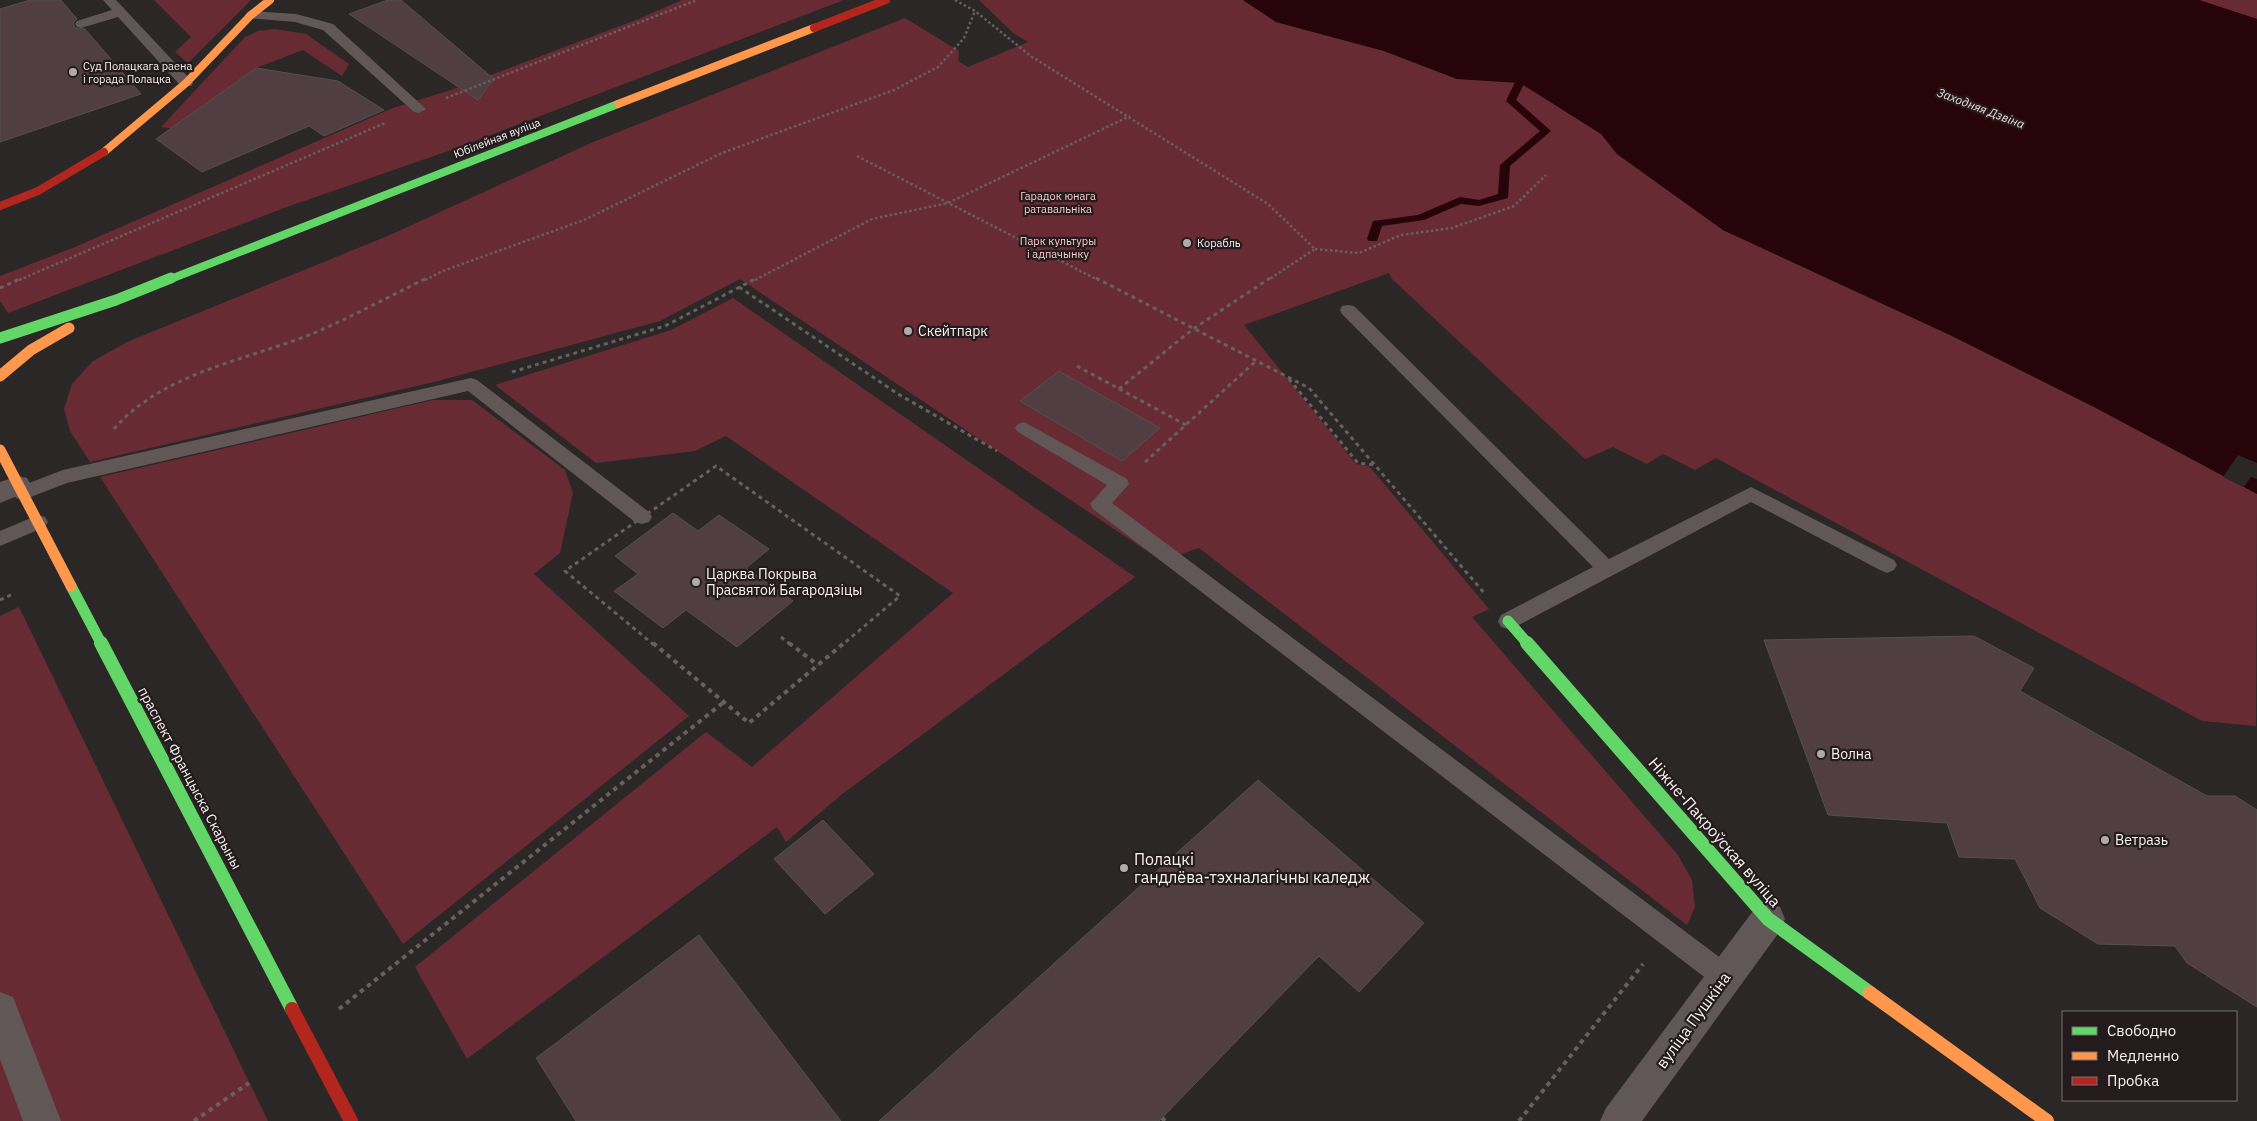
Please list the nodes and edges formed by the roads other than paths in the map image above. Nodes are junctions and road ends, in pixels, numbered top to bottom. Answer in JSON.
{"nodes":[{"id":1,"x":109,"y":0,"type":"edge"},
{"id":2,"x":270,"y":0,"type":"edge"},
{"id":3,"x":883,"y":1,"type":"edge"},
{"id":4,"x":120,"y":12,"type":"junction"},
{"id":5,"x":251,"y":15,"type":"junction"},
{"id":6,"x":81,"y":24,"type":"dead end"},
{"id":7,"x":186,"y":83,"type":"junction"},
{"id":8,"x":418,"y":109,"type":"road end"},
{"id":9,"x":0,"y":206,"type":"edge"},
{"id":10,"x":116,"y":300,"type":"junction"},
{"id":11,"x":1348,"y":310,"type":"dead end"},
{"id":12,"x":0,"y":338,"type":"edge"},
{"id":13,"x":0,"y":376,"type":"edge"},
{"id":14,"x":1024,"y":428,"type":"dead end"},
{"id":15,"x":0,"y":450,"type":"edge"},
{"id":16,"x":14,"y":490,"type":"edge"},
{"id":17,"x":642,"y":517,"type":"road end"},
{"id":18,"x":38,"y":522,"type":"junction"},
{"id":19,"x":0,"y":539,"type":"edge"},
{"id":20,"x":1887,"y":565,"type":"dead end"},
{"id":21,"x":1606,"y":568,"type":"junction"},
{"id":22,"x":1508,"y":621,"type":"joint"},
{"id":23,"x":1768,"y":919,"type":"junction"},
{"id":24,"x":1725,"y":977,"type":"junction"},
{"id":25,"x":0,"y":1010,"type":"edge"},
{"id":26,"x":42,"y":1121,"type":"edge"},
{"id":27,"x":352,"y":1121,"type":"edge"},
{"id":28,"x":1619,"y":1121,"type":"edge"},
{"id":29,"x":2047,"y":1121,"type":"edge"}],
"edges":[{"from":1,"to":4,"type":"lane"},
{"from":2,"to":5,"type":"street"},
{"from":3,"to":10,"type":"street","name":"Юбілейная вуліца"},
{"from":4,"to":6,"type":"lane"},
{"from":4,"to":7,"type":"lane"},
{"from":5,"to":7,"type":"street"},
{"from":5,"to":8,"type":"lane"},
{"from":7,"to":9,"type":"street"},
{"from":10,"to":12,"type":"street","name":"Юбілейная вуліца"},
{"from":10,"to":13,"type":"street","name":"Юбілейная вуліца"},
{"from":11,"to":21,"type":"lane"},
{"from":14,"to":24,"type":"lane"},
{"from":15,"to":16,"type":"street","name":"праспект Францыска Скарыны"},
{"from":16,"to":17,"type":"lane"},
{"from":16,"to":18,"type":"street","name":"праспект Францыска Скарыны"},
{"from":18,"to":19,"type":"lane"},
{"from":18,"to":27,"type":"street","name":"праспект Францыска Скарыны"},
{"from":20,"to":21,"type":"lane"},
{"from":21,"to":22,"type":"lane"},
{"from":22,"to":23,"type":"street","name":"Ніжне-Пакроўская вуліца"},
{"from":23,"to":24,"type":"street","name":"вуліца Пушкіна"},
{"from":23,"to":29,"type":"street","name":"Ніжне-Пакроўская вуліца"},
{"from":24,"to":28,"type":"street","name":"вуліца Пушкіна"},
{"from":25,"to":26,"type":"street"}]}
